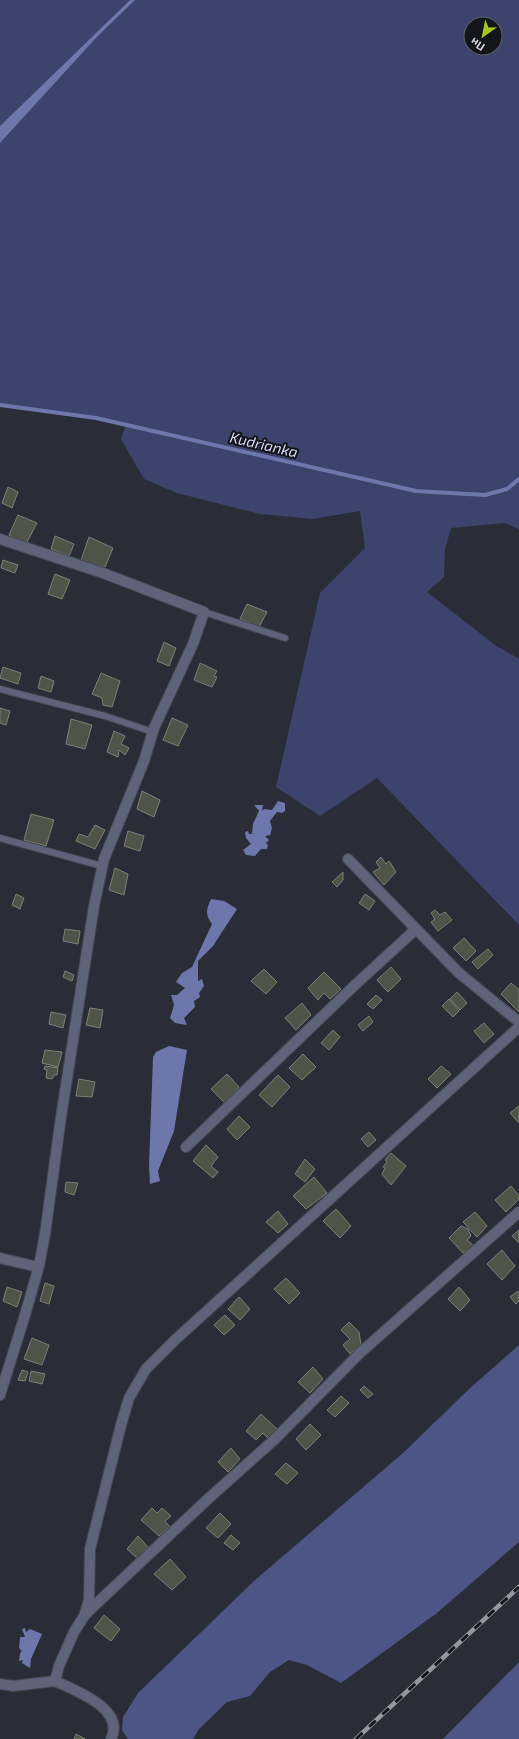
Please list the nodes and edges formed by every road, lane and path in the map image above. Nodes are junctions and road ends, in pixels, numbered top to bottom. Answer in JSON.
{"nodes":[{"id":1,"x":0,"y":539,"type":"edge"},
{"id":2,"x":204,"y":612,"type":"junction"},
{"id":3,"x":285,"y":638,"type":"dead end"},
{"id":4,"x":0,"y":689,"type":"edge"},
{"id":5,"x":153,"y":732,"type":"junction"},
{"id":6,"x":0,"y":838,"type":"edge"},
{"id":7,"x":348,"y":859,"type":"dead end"},
{"id":8,"x":102,"y":866,"type":"junction"},
{"id":9,"x":416,"y":929,"type":"junction"},
{"id":10,"x":519,"y":1022,"type":"edge"},
{"id":11,"x":519,"y":1027,"type":"edge"},
{"id":12,"x":186,"y":1147,"type":"dead end"},
{"id":13,"x":519,"y":1212,"type":"edge"},
{"id":14,"x":0,"y":1258,"type":"edge"},
{"id":15,"x":38,"y":1267,"type":"junction"},
{"id":16,"x":0,"y":1395,"type":"edge"},
{"id":17,"x":84,"y":1616,"type":"junction"},
{"id":18,"x":55,"y":1681,"type":"junction"},
{"id":19,"x":0,"y":1684,"type":"edge"},
{"id":20,"x":112,"y":1739,"type":"edge"}],
"edges":[{"from":1,"to":2,"type":"street"},
{"from":2,"to":3,"type":"lane"},
{"from":2,"to":5,"type":"street"},
{"from":4,"to":5,"type":"lane"},
{"from":5,"to":8,"type":"street"},
{"from":6,"to":8,"type":"lane"},
{"from":7,"to":9,"type":"street"},
{"from":8,"to":15,"type":"street"},
{"from":9,"to":10,"type":"street"},
{"from":9,"to":12,"type":"street"},
{"from":11,"to":17,"type":"street"},
{"from":13,"to":17,"type":"street"},
{"from":14,"to":15,"type":"street"},
{"from":15,"to":16,"type":"street"},
{"from":17,"to":18,"type":"street"},
{"from":18,"to":19,"type":"street"},
{"from":18,"to":20,"type":"street"}]}
